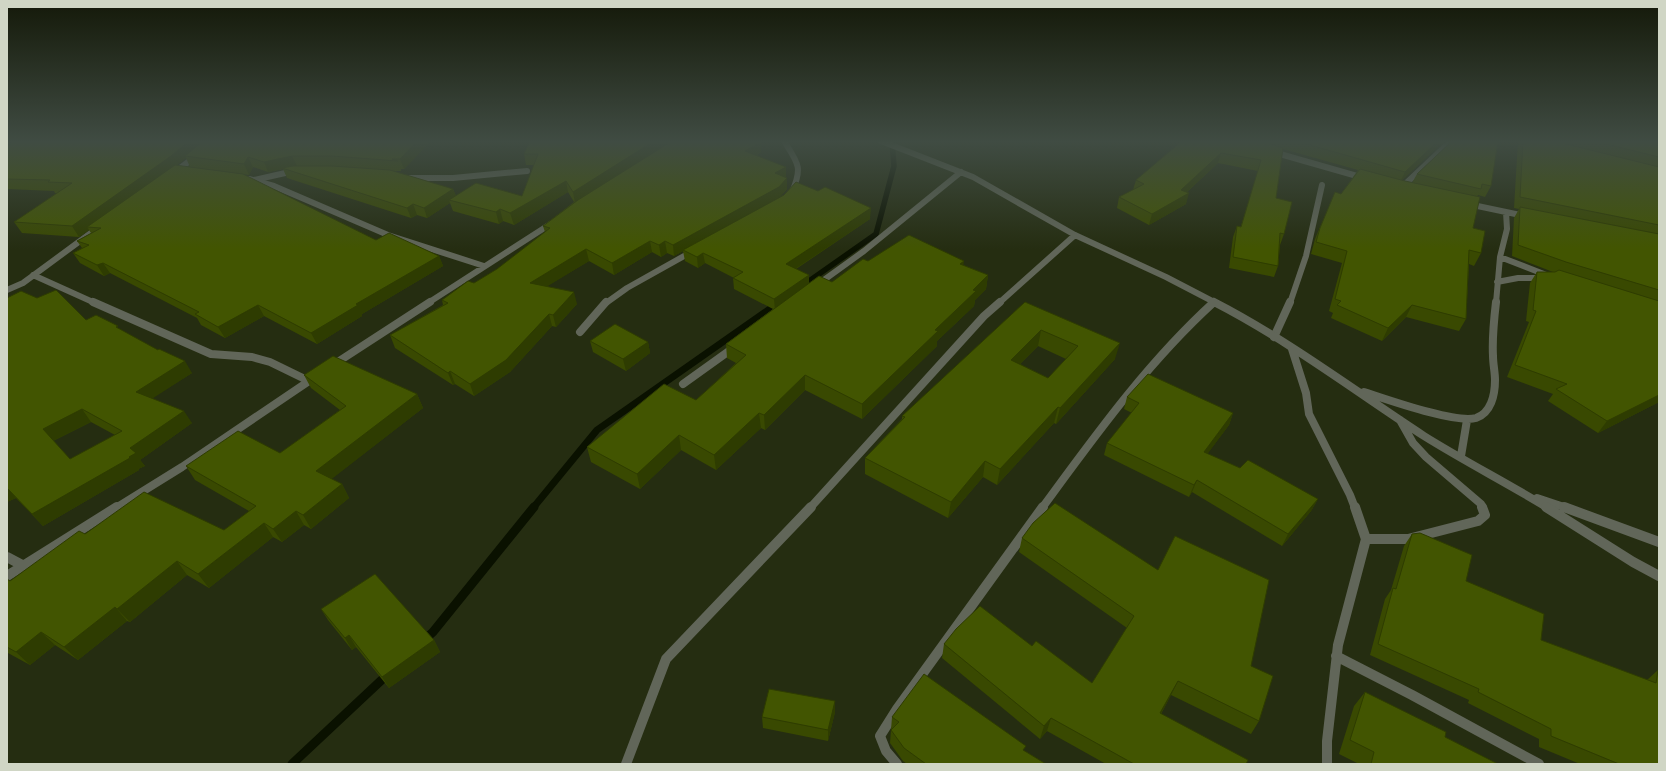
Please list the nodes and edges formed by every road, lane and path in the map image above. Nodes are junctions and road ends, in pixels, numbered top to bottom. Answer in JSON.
{"nodes":[{"id":1,"x":239,"y":177,"type":"edge"},
{"id":2,"x":268,"y":177,"type":"edge"},
{"id":3,"x":400,"y":177,"type":"edge"},
{"id":4,"x":466,"y":177,"type":"edge"},
{"id":5,"x":798,"y":177,"type":"edge"},
{"id":6,"x":955,"y":177,"type":"edge"},
{"id":7,"x":971,"y":177,"type":"edge"},
{"id":8,"x":1359,"y":177,"type":"edge"},
{"id":9,"x":1413,"y":177,"type":"edge"},
{"id":10,"x":254,"y":180,"type":"junction"},
{"id":11,"x":1373,"y":181,"type":"edge"},
{"id":12,"x":1322,"y":185,"type":"dead end"},
{"id":13,"x":1394,"y":186,"type":"edge"},
{"id":14,"x":1402,"y":188,"type":"junction"},
{"id":15,"x":1409,"y":190,"type":"edge"},
{"id":16,"x":786,"y":198,"type":"edge"},
{"id":17,"x":1459,"y":202,"type":"edge"},
{"id":18,"x":1506,"y":212,"type":"junction"},
{"id":19,"x":1530,"y":217,"type":"edge"},
{"id":20,"x":556,"y":221,"type":"edge"},
{"id":21,"x":102,"y":225,"type":"edge"},
{"id":22,"x":1075,"y":235,"type":"junction"},
{"id":23,"x":701,"y":247,"type":"edge"},
{"id":24,"x":1500,"y":257,"type":"junction"},
{"id":25,"x":484,"y":266,"type":"junction"},
{"id":26,"x":33,"y":275,"type":"junction"},
{"id":27,"x":1497,"y":282,"type":"junction"},
{"id":28,"x":814,"y":288,"type":"edge"},
{"id":29,"x":7,"y":290,"type":"edge"},
{"id":30,"x":1214,"y":302,"type":"junction"},
{"id":31,"x":580,"y":332,"type":"dead end"},
{"id":32,"x":1274,"y":338,"type":"junction"},
{"id":33,"x":739,"y":343,"type":"edge"},
{"id":34,"x":1292,"y":349,"type":"junction"},
{"id":35,"x":309,"y":381,"type":"junction"},
{"id":36,"x":683,"y":384,"type":"dead end"},
{"id":37,"x":1357,"y":390,"type":"junction"},
{"id":38,"x":1399,"y":418,"type":"junction"},
{"id":39,"x":1467,"y":420,"type":"junction"},
{"id":40,"x":1461,"y":456,"type":"junction"},
{"id":41,"x":1523,"y":493,"type":"junction"},
{"id":42,"x":1366,"y":539,"type":"junction"},
{"id":43,"x":1659,"y":542,"type":"edge"},
{"id":44,"x":7,"y":558,"type":"edge"},
{"id":45,"x":24,"y":566,"type":"junction"},
{"id":46,"x":7,"y":576,"type":"edge"},
{"id":47,"x":1659,"y":576,"type":"edge"},
{"id":48,"x":1336,"y":656,"type":"junction"},
{"id":49,"x":626,"y":764,"type":"edge"},
{"id":50,"x":897,"y":764,"type":"edge"},
{"id":51,"x":1328,"y":764,"type":"edge"},
{"id":52,"x":1539,"y":764,"type":"edge"}],
"edges":[{"from":1,"to":10,"type":"street"},
{"from":2,"to":10,"type":"street"},
{"from":3,"to":4,"type":"street"},
{"from":5,"to":16,"type":"street"},
{"from":6,"to":28,"type":"street"},
{"from":7,"to":22,"type":"street"},
{"from":8,"to":11,"type":"street"},
{"from":9,"to":14,"type":"street"},
{"from":10,"to":25,"type":"street"},
{"from":12,"to":32,"type":"street"},
{"from":13,"to":14,"type":"street"},
{"from":14,"to":15,"type":"street"},
{"from":17,"to":18,"type":"street"},
{"from":18,"to":19,"type":"street"},
{"from":18,"to":24,"type":"street"},
{"from":20,"to":25,"type":"street"},
{"from":21,"to":26,"type":"street"},
{"from":22,"to":30,"type":"street"},
{"from":22,"to":49,"type":"street"},
{"from":23,"to":31,"type":"street"},
{"from":24,"to":27,"type":"street"},
{"from":24,"to":27,"type":"street"},
{"from":25,"to":35,"type":"street"},
{"from":26,"to":29,"type":"street"},
{"from":26,"to":35,"type":"street"},
{"from":27,"to":39,"type":"street"},
{"from":30,"to":32,"type":"street"},
{"from":30,"to":50,"type":"street"},
{"from":32,"to":34,"type":"street"},
{"from":33,"to":36,"type":"street"},
{"from":34,"to":37,"type":"street"},
{"from":34,"to":42,"type":"street"},
{"from":35,"to":45,"type":"street"},
{"from":37,"to":38,"type":"street"},
{"from":37,"to":39,"type":"street"},
{"from":38,"to":40,"type":"street"},
{"from":38,"to":42,"type":"street"},
{"from":39,"to":40,"type":"street"},
{"from":40,"to":41,"type":"street"},
{"from":41,"to":43,"type":"street"},
{"from":41,"to":47,"type":"street"},
{"from":42,"to":48,"type":"street"},
{"from":44,"to":45,"type":"street"},
{"from":45,"to":46,"type":"street"},
{"from":48,"to":51,"type":"street"},
{"from":48,"to":52,"type":"street"}]}
